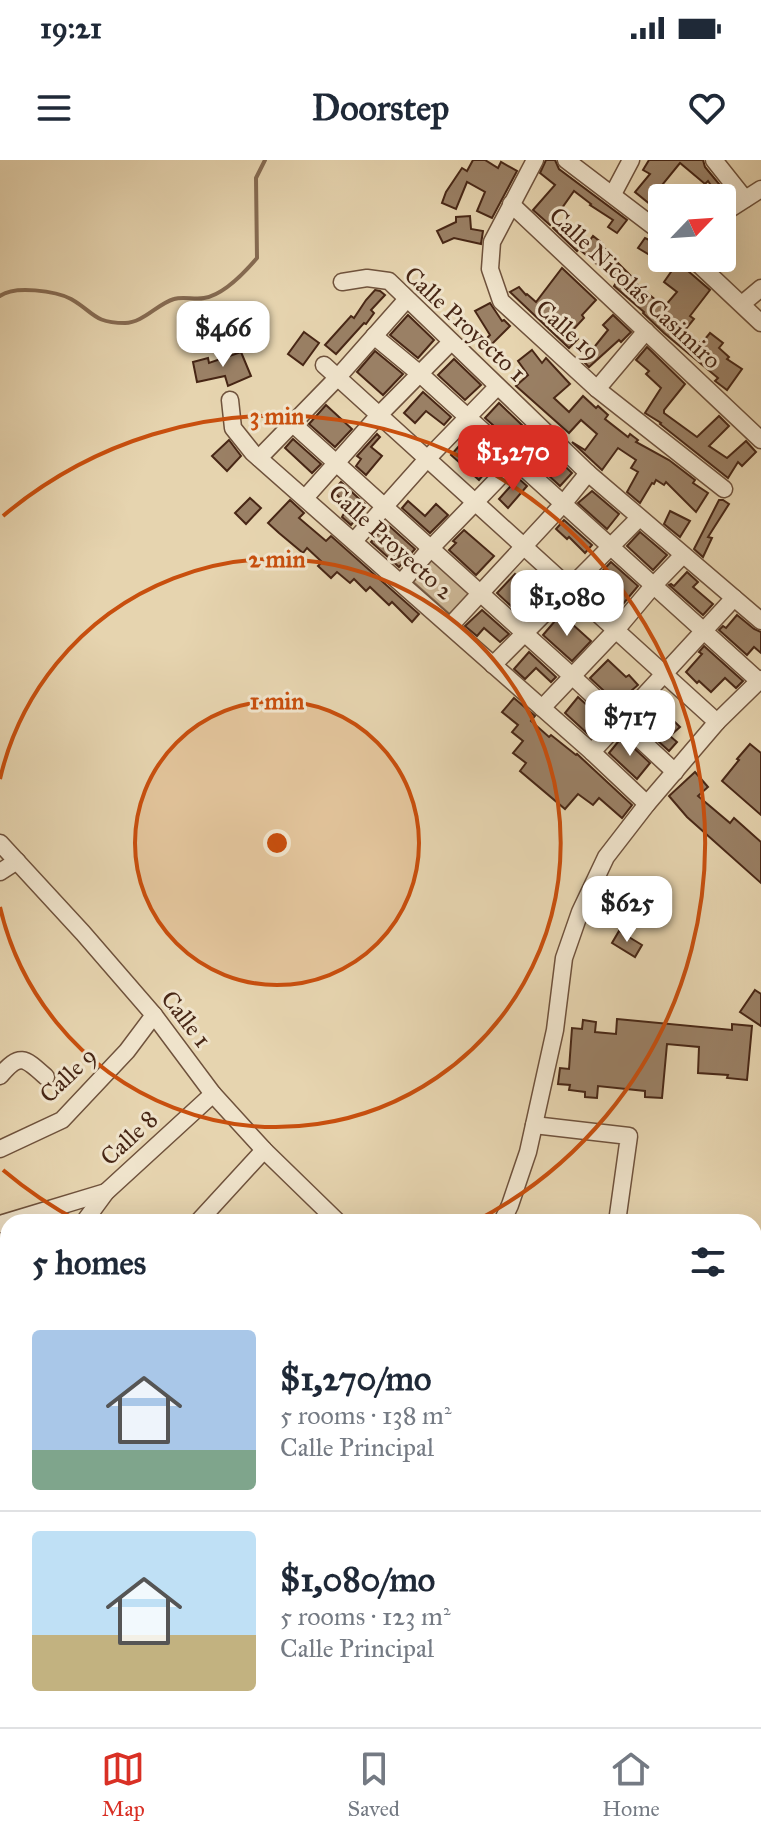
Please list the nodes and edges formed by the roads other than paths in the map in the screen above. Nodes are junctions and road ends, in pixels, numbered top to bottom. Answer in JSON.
{"nodes":[{"id":1,"x":535,"y":160,"type":"edge"},
{"id":2,"x":566,"y":160,"type":"edge"},
{"id":3,"x":631,"y":160,"type":"edge"},
{"id":4,"x":714,"y":160,"type":"edge"},
{"id":5,"x":761,"y":189,"type":"edge"},
{"id":6,"x":613,"y":194,"type":"junction"},
{"id":7,"x":745,"y":199,"type":"junction"},
{"id":8,"x":511,"y":204,"type":"junction"},
{"id":9,"x":736,"y":205,"type":"edge"},
{"id":10,"x":648,"y":222,"type":"edge"},
{"id":11,"x":707,"y":272,"type":"edge"},
{"id":12,"x":342,"y":282,"type":"dead end"},
{"id":13,"x":761,"y":288,"type":"edge"},
{"id":14,"x":407,"y":299,"type":"junction"},
{"id":15,"x":742,"y":304,"type":"junction"},
{"id":16,"x":761,"y":323,"type":"edge"},
{"id":17,"x":646,"y":331,"type":"junction"},
{"id":18,"x":374,"y":336,"type":"junction"},
{"id":19,"x":451,"y":342,"type":"junction"},
{"id":20,"x":324,"y":365,"type":"dead end"},
{"id":21,"x":420,"y":374,"type":"junction"},
{"id":22,"x":338,"y":377,"type":"junction"},
{"id":23,"x":497,"y":387,"type":"junction"},
{"id":24,"x":597,"y":389,"type":"junction"},
{"id":25,"x":230,"y":400,"type":"dead end"},
{"id":26,"x":379,"y":415,"type":"junction"},
{"id":27,"x":467,"y":418,"type":"junction"},
{"id":28,"x":293,"y":424,"type":"junction"},
{"id":29,"x":544,"y":431,"type":"junction"},
{"id":30,"x":761,"y":440,"type":"edge"},
{"id":31,"x":259,"y":458,"type":"junction"},
{"id":32,"x":427,"y":459,"type":"junction"},
{"id":33,"x":516,"y":460,"type":"junction"},
{"id":34,"x":335,"y":464,"type":"junction"},
{"id":35,"x":588,"y":473,"type":"junction"},
{"id":36,"x":724,"y":489,"type":"dead end"},
{"id":37,"x":305,"y":498,"type":"junction"},
{"id":38,"x":476,"y":503,"type":"junction"},
{"id":39,"x":563,"y":504,"type":"junction"},
{"id":40,"x":384,"y":507,"type":"junction"},
{"id":41,"x":639,"y":518,"type":"junction"},
{"id":42,"x":354,"y":541,"type":"junction"},
{"id":43,"x":524,"y":547,"type":"junction"},
{"id":44,"x":609,"y":547,"type":"junction"},
{"id":45,"x":430,"y":549,"type":"junction"},
{"id":46,"x":683,"y":555,"type":"junction"},
{"id":47,"x":401,"y":583,"type":"junction"},
{"id":48,"x":653,"y":586,"type":"junction"},
{"id":49,"x":569,"y":588,"type":"junction"},
{"id":50,"x":481,"y":594,"type":"junction"},
{"id":51,"x":734,"y":598,"type":"junction"},
{"id":52,"x":761,"y":621,"type":"edge"},
{"id":53,"x":450,"y":626,"type":"junction"},
{"id":54,"x":616,"y":630,"type":"junction"},
{"id":55,"x":703,"y":631,"type":"junction"},
{"id":56,"x":525,"y":633,"type":"junction"},
{"id":57,"x":493,"y":665,"type":"junction"},
{"id":58,"x":664,"y":674,"type":"junction"},
{"id":59,"x":572,"y":676,"type":"junction"},
{"id":60,"x":760,"y":680,"type":"edge"},
{"id":61,"x":542,"y":708,"type":"junction"},
{"id":62,"x":620,"y":721,"type":"junction"},
{"id":63,"x":717,"y":722,"type":"junction"},
{"id":64,"x":592,"y":752,"type":"junction"},
{"id":65,"x":675,"y":772,"type":"junction"},
{"id":66,"x":647,"y":804,"type":"junction"},
{"id":67,"x":0,"y":843,"type":"edge"},
{"id":68,"x":17,"y":861,"type":"junction"},
{"id":69,"x":0,"y":872,"type":"edge"},
{"id":70,"x":154,"y":1015,"type":"junction"},
{"id":71,"x":0,"y":1076,"type":"edge"},
{"id":72,"x":46,"y":1077,"type":"dead end"},
{"id":73,"x":213,"y":1094,"type":"junction"},
{"id":74,"x":534,"y":1125,"type":"junction"},
{"id":75,"x":0,"y":1149,"type":"edge"},
{"id":76,"x":264,"y":1150,"type":"junction"},
{"id":77,"x":106,"y":1192,"type":"junction"},
{"id":78,"x":33,"y":1214,"type":"edge"},
{"id":79,"x":90,"y":1214,"type":"edge"},
{"id":80,"x":205,"y":1214,"type":"edge"},
{"id":81,"x":330,"y":1214,"type":"edge"},
{"id":82,"x":506,"y":1214,"type":"edge"},
{"id":83,"x":618,"y":1214,"type":"edge"}],
"edges":[{"from":1,"to":8,"type":"street","name":"Calle 19"},
{"from":2,"to":6,"type":"street"},
{"from":3,"to":6,"type":"street"},
{"from":4,"to":7,"type":"street"},
{"from":5,"to":7,"type":"street"},
{"from":6,"to":10,"type":"street"},
{"from":7,"to":9,"type":"street"},
{"from":8,"to":17,"type":"street","name":"Calle Nicolás Casimiro"},
{"from":8,"to":24,"type":"street","name":"Calle 19"},
{"from":11,"to":15,"type":"street"},
{"from":12,"to":14,"type":"street","name":"Calle Proyecto 1"},
{"from":13,"to":15,"type":"street"},
{"from":14,"to":18,"type":"street"},
{"from":14,"to":19,"type":"street","name":"Calle Proyecto 1"},
{"from":15,"to":16,"type":"street"},
{"from":17,"to":24,"type":"street"},
{"from":17,"to":30,"type":"street","name":"Calle Nicolás Casimiro"},
{"from":18,"to":21,"type":"street"},
{"from":18,"to":22,"type":"street"},
{"from":19,"to":21,"type":"street"},
{"from":19,"to":23,"type":"street","name":"Calle Proyecto 1"},
{"from":20,"to":22,"type":"street"},
{"from":21,"to":26,"type":"street"},
{"from":21,"to":27,"type":"street"},
{"from":22,"to":26,"type":"street"},
{"from":22,"to":28,"type":"street"},
{"from":23,"to":27,"type":"street"},
{"from":23,"to":29,"type":"street","name":"Calle Proyecto 1"},
{"from":24,"to":36,"type":"street","name":"Calle 19"},
{"from":25,"to":31,"type":"street","name":"Calle Proyecto 2"},
{"from":26,"to":32,"type":"street"},
{"from":26,"to":34,"type":"street"},
{"from":27,"to":32,"type":"street"},
{"from":27,"to":33,"type":"street"},
{"from":28,"to":31,"type":"street"},
{"from":28,"to":34,"type":"street"},
{"from":29,"to":33,"type":"street"},
{"from":29,"to":35,"type":"street","name":"Calle Proyecto 1"},
{"from":31,"to":37,"type":"street","name":"Calle Proyecto 2"},
{"from":32,"to":38,"type":"street"},
{"from":32,"to":40,"type":"street"},
{"from":33,"to":38,"type":"street"},
{"from":33,"to":39,"type":"street"},
{"from":34,"to":37,"type":"street"},
{"from":34,"to":40,"type":"street"},
{"from":35,"to":39,"type":"street"},
{"from":35,"to":41,"type":"street","name":"Calle Proyecto 1"},
{"from":37,"to":42,"type":"street","name":"Calle Proyecto 2"},
{"from":38,"to":43,"type":"street"},
{"from":38,"to":45,"type":"street"},
{"from":39,"to":43,"type":"street"},
{"from":39,"to":44,"type":"street"},
{"from":40,"to":42,"type":"street"},
{"from":40,"to":45,"type":"street"},
{"from":41,"to":44,"type":"street"},
{"from":41,"to":46,"type":"street","name":"Calle Proyecto 1"},
{"from":42,"to":47,"type":"street","name":"Calle Proyecto 2"},
{"from":43,"to":49,"type":"street"},
{"from":43,"to":50,"type":"street"},
{"from":44,"to":48,"type":"street"},
{"from":44,"to":49,"type":"street"},
{"from":45,"to":47,"type":"street"},
{"from":45,"to":50,"type":"street"},
{"from":46,"to":48,"type":"street"},
{"from":46,"to":51,"type":"street","name":"Calle Proyecto 1"},
{"from":47,"to":53,"type":"street","name":"Calle Proyecto 2"},
{"from":48,"to":54,"type":"street"},
{"from":48,"to":55,"type":"street"},
{"from":49,"to":54,"type":"street"},
{"from":49,"to":56,"type":"street"},
{"from":50,"to":53,"type":"street"},
{"from":50,"to":56,"type":"street"},
{"from":51,"to":52,"type":"street","name":"Calle Proyecto 1"},
{"from":51,"to":55,"type":"street"},
{"from":53,"to":57,"type":"street","name":"Calle Proyecto 2"},
{"from":54,"to":58,"type":"street"},
{"from":54,"to":59,"type":"street"},
{"from":55,"to":58,"type":"street"},
{"from":55,"to":60,"type":"street"},
{"from":56,"to":57,"type":"street"},
{"from":56,"to":59,"type":"street"},
{"from":57,"to":61,"type":"street","name":"Calle Proyecto 2"},
{"from":58,"to":62,"type":"street"},
{"from":58,"to":63,"type":"street"},
{"from":59,"to":61,"type":"street"},
{"from":59,"to":62,"type":"street"},
{"from":60,"to":63,"type":"street"},
{"from":61,"to":64,"type":"street","name":"Calle Proyecto 2"},
{"from":62,"to":64,"type":"street"},
{"from":62,"to":65,"type":"street"},
{"from":63,"to":65,"type":"street"},
{"from":64,"to":66,"type":"street","name":"Calle Proyecto 2"},
{"from":65,"to":66,"type":"street"},
{"from":66,"to":74,"type":"street"},
{"from":67,"to":68,"type":"street","name":"Calle 1"},
{"from":68,"to":69,"type":"street"},
{"from":68,"to":70,"type":"street","name":"Calle 1"},
{"from":70,"to":73,"type":"street","name":"Calle 1"},
{"from":70,"to":75,"type":"street","name":"Calle 9"},
{"from":71,"to":72,"type":"street"},
{"from":73,"to":76,"type":"street","name":"Calle 1"},
{"from":73,"to":77,"type":"street","name":"Calle 8"},
{"from":74,"to":82,"type":"street"},
{"from":74,"to":83,"type":"street"},
{"from":76,"to":80,"type":"street"},
{"from":76,"to":81,"type":"street","name":"Calle 1"},
{"from":77,"to":78,"type":"street"},
{"from":77,"to":79,"type":"street","name":"Calle 8"}]}
